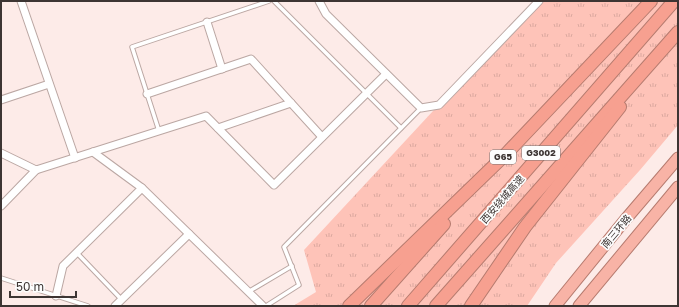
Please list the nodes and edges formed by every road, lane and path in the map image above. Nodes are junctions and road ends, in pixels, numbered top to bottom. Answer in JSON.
{"nodes":[{"id":1,"x":20,"y":1,"type":"edge"},
{"id":2,"x":270,"y":1,"type":"edge"},
{"id":3,"x":274,"y":1,"type":"edge"},
{"id":4,"x":319,"y":1,"type":"edge"},
{"id":5,"x":539,"y":1,"type":"edge"},
{"id":6,"x":650,"y":1,"type":"edge"},
{"id":7,"x":674,"y":1,"type":"edge"},
{"id":8,"x":206,"y":22,"type":"junction"},
{"id":9,"x":678,"y":32,"type":"edge"},
{"id":10,"x":222,"y":69,"type":"junction"},
{"id":11,"x":386,"y":74,"type":"junction"},
{"id":12,"x":49,"y":84,"type":"junction"},
{"id":13,"x":367,"y":93,"type":"junction"},
{"id":14,"x":148,"y":94,"type":"junction"},
{"id":15,"x":1,"y":100,"type":"edge"},
{"id":16,"x":291,"y":103,"type":"junction"},
{"id":17,"x":421,"y":108,"type":"junction"},
{"id":18,"x":218,"y":128,"type":"junction"},
{"id":19,"x":401,"y":128,"type":"junction"},
{"id":20,"x":159,"y":131,"type":"junction"},
{"id":21,"x":322,"y":137,"type":"junction"},
{"id":22,"x":93,"y":152,"type":"junction"},
{"id":23,"x":1,"y":153,"type":"edge"},
{"id":24,"x":506,"y":154,"type":"junction"},
{"id":25,"x":75,"y":158,"type":"junction"},
{"id":26,"x":678,"y":158,"type":"edge"},
{"id":27,"x":36,"y":170,"type":"junction"},
{"id":28,"x":678,"y":187,"type":"edge"},
{"id":29,"x":142,"y":188,"type":"junction"},
{"id":30,"x":1,"y":206,"type":"edge"},
{"id":31,"x":189,"y":234,"type":"junction"},
{"id":32,"x":77,"y":252,"type":"junction"},
{"id":33,"x":292,"y":266,"type":"junction"},
{"id":34,"x":1,"y":278,"type":"edge"},
{"id":35,"x":248,"y":292,"type":"junction"},
{"id":36,"x":56,"y":296,"type":"junction"},
{"id":37,"x":122,"y":300,"type":"junction"},
{"id":38,"x":88,"y":306,"type":"edge"},
{"id":39,"x":116,"y":306,"type":"edge"},
{"id":40,"x":265,"y":306,"type":"edge"},
{"id":41,"x":349,"y":306,"type":"edge"},
{"id":42,"x":371,"y":306,"type":"edge"},
{"id":43,"x":408,"y":306,"type":"edge"},
{"id":44,"x":436,"y":306,"type":"edge"},
{"id":45,"x":472,"y":306,"type":"edge"},
{"id":46,"x":555,"y":306,"type":"edge"},
{"id":47,"x":579,"y":306,"type":"edge"}],
"edges":[{"from":1,"to":12,"type":"street"},
{"from":2,"to":8,"type":"lane"},
{"from":3,"to":13,"type":"lane"},
{"from":4,"to":11,"type":"street"},
{"from":5,"to":17,"type":"street"},
{"from":6,"to":24,"type":"highway","number":"G65"},
{"from":7,"to":43,"type":"highway","name":"西安绕城高速","number":"G3002"},
{"from":8,"to":10,"type":"street"},
{"from":8,"to":14,"type":"lane"},
{"from":9,"to":44,"type":"highway","name":"西安绕城高速"},
{"from":9,"to":45,"type":"highway"},
{"from":10,"to":14,"type":"street"},
{"from":10,"to":16,"type":"street"},
{"from":11,"to":13,"type":"street"},
{"from":11,"to":17,"type":"street"},
{"from":12,"to":15,"type":"street"},
{"from":12,"to":25,"type":"street"},
{"from":13,"to":19,"type":"lane"},
{"from":13,"to":21,"type":"street"},
{"from":14,"to":20,"type":"lane"},
{"from":16,"to":18,"type":"street"},
{"from":16,"to":21,"type":"street"},
{"from":17,"to":19,"type":"lane"},
{"from":18,"to":20,"type":"street"},
{"from":18,"to":21,"type":"street"},
{"from":19,"to":33,"type":"lane"},
{"from":20,"to":22,"type":"street"},
{"from":22,"to":25,"type":"street"},
{"from":22,"to":29,"type":"street"},
{"from":23,"to":27,"type":"street"},
{"from":24,"to":41,"type":"highway","number":"G65"},
{"from":24,"to":42,"type":"highway"},
{"from":25,"to":27,"type":"street"},
{"from":26,"to":46,"type":"highway","name":"南三环路"},
{"from":27,"to":30,"type":"street"},
{"from":28,"to":47,"type":"highway","name":"南三环路"},
{"from":29,"to":31,"type":"street"},
{"from":29,"to":32,"type":"street"},
{"from":31,"to":35,"type":"street"},
{"from":31,"to":37,"type":"street"},
{"from":32,"to":36,"type":"street"},
{"from":32,"to":37,"type":"lane"},
{"from":33,"to":35,"type":"lane"},
{"from":33,"to":40,"type":"lane"},
{"from":34,"to":36,"type":"lane"},
{"from":35,"to":40,"type":"street"},
{"from":36,"to":38,"type":"lane"},
{"from":37,"to":39,"type":"street"}]}
